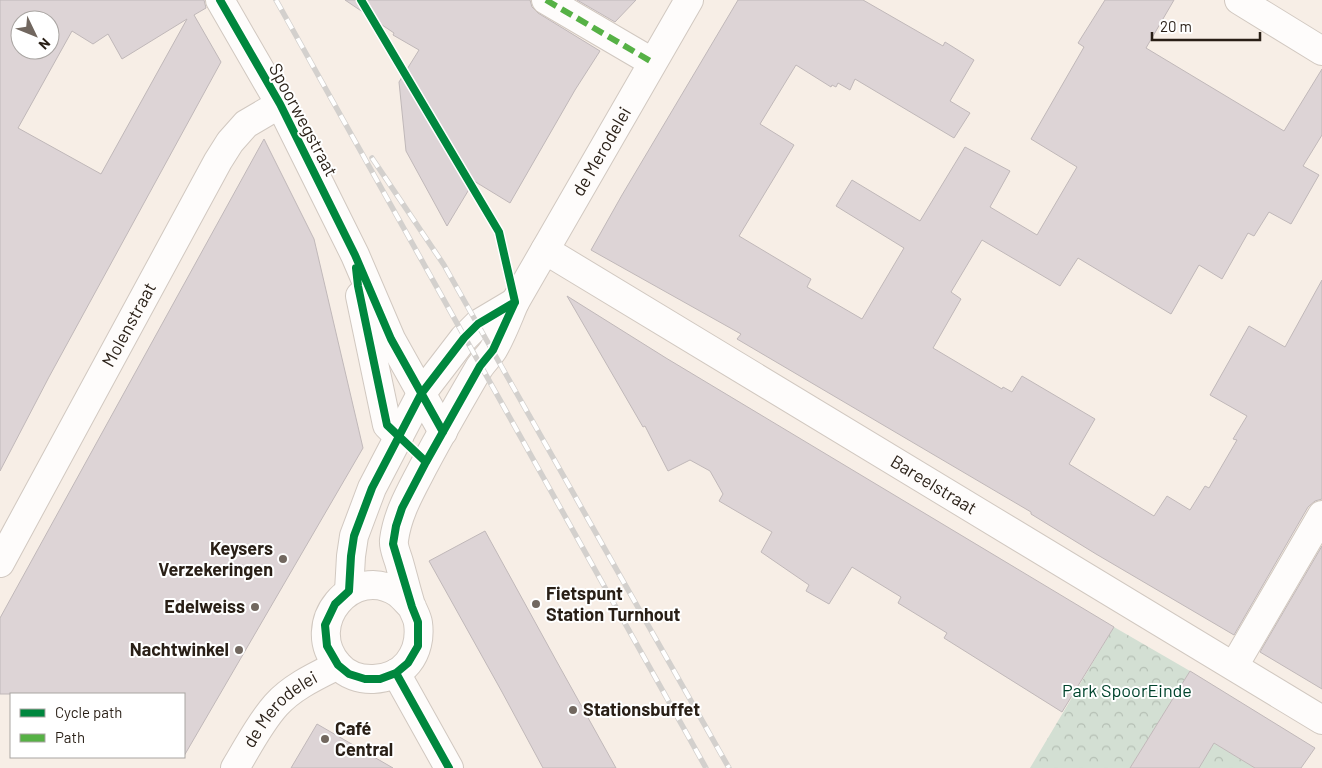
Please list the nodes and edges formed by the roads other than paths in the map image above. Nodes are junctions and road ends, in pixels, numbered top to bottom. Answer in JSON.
{"nodes":[{"id":1,"x":220,"y":0,"type":"edge"},
{"id":2,"x":546,"y":0,"type":"edge"},
{"id":3,"x":689,"y":0,"type":"edge"},
{"id":4,"x":1239,"y":0,"type":"edge"},
{"id":5,"x":1322,"y":51,"type":"edge"},
{"id":6,"x":652,"y":62,"type":"junction"},
{"id":7,"x":280,"y":104,"type":"junction"},
{"id":8,"x":545,"y":250,"type":"junction"},
{"id":9,"x":355,"y":255,"type":"junction"},
{"id":10,"x":515,"y":302,"type":"junction"},
{"id":11,"x":421,"y":394,"type":"junction"},
{"id":12,"x":443,"y":432,"type":"junction"},
{"id":13,"x":399,"y":437,"type":"junction"},
{"id":14,"x":1322,"y":515,"type":"edge"},
{"id":15,"x":0,"y":562,"type":"edge"},
{"id":16,"x":349,"y":591,"type":"junction"},
{"id":17,"x":412,"y":607,"type":"junction"},
{"id":18,"x":338,"y":665,"type":"junction"},
{"id":19,"x":1234,"y":666,"type":"junction"},
{"id":20,"x":396,"y":673,"type":"junction"},
{"id":21,"x":1322,"y":720,"type":"edge"},
{"id":22,"x":235,"y":768,"type":"edge"},
{"id":23,"x":449,"y":768,"type":"edge"}],
"edges":[{"from":1,"to":7,"type":"street","name":"Spoorwegstraat"},
{"from":2,"to":6,"type":"street"},
{"from":3,"to":6,"type":"street","name":"de Merodelei"},
{"from":4,"to":5,"type":"street"},
{"from":6,"to":8,"type":"street","name":"de Merodelei"},
{"from":7,"to":9,"type":"street","name":"Spoorwegstraat"},
{"from":7,"to":15,"type":"street","name":"Molenstraat"},
{"from":8,"to":10,"type":"street","name":"de Merodelei"},
{"from":8,"to":19,"type":"street","name":"Bareelstraat"},
{"from":9,"to":11,"type":"street","name":"Spoorwegstraat"},
{"from":9,"to":13,"type":"street","name":"Spoorwegstraat"},
{"from":10,"to":11,"type":"street","name":"de Merodelei"},
{"from":10,"to":12,"type":"street","name":"de Merodelei"},
{"from":11,"to":12,"type":"street","name":"Spoorwegstraat"},
{"from":11,"to":13,"type":"street","name":"de Merodelei"},
{"from":12,"to":17,"type":"street","name":"de Merodelei"},
{"from":13,"to":16,"type":"street","name":"de Merodelei"},
{"from":14,"to":19,"type":"street"},
{"from":16,"to":17,"type":"street"},
{"from":16,"to":18,"type":"street","name":"de Merodelei"},
{"from":17,"to":20,"type":"street","name":"de Merodelei"},
{"from":18,"to":20,"type":"street","name":"de Merodelei"},
{"from":18,"to":22,"type":"street","name":"de Merodelei"},
{"from":19,"to":21,"type":"street","name":"Bareelstraat"},
{"from":20,"to":23,"type":"street"}]}
